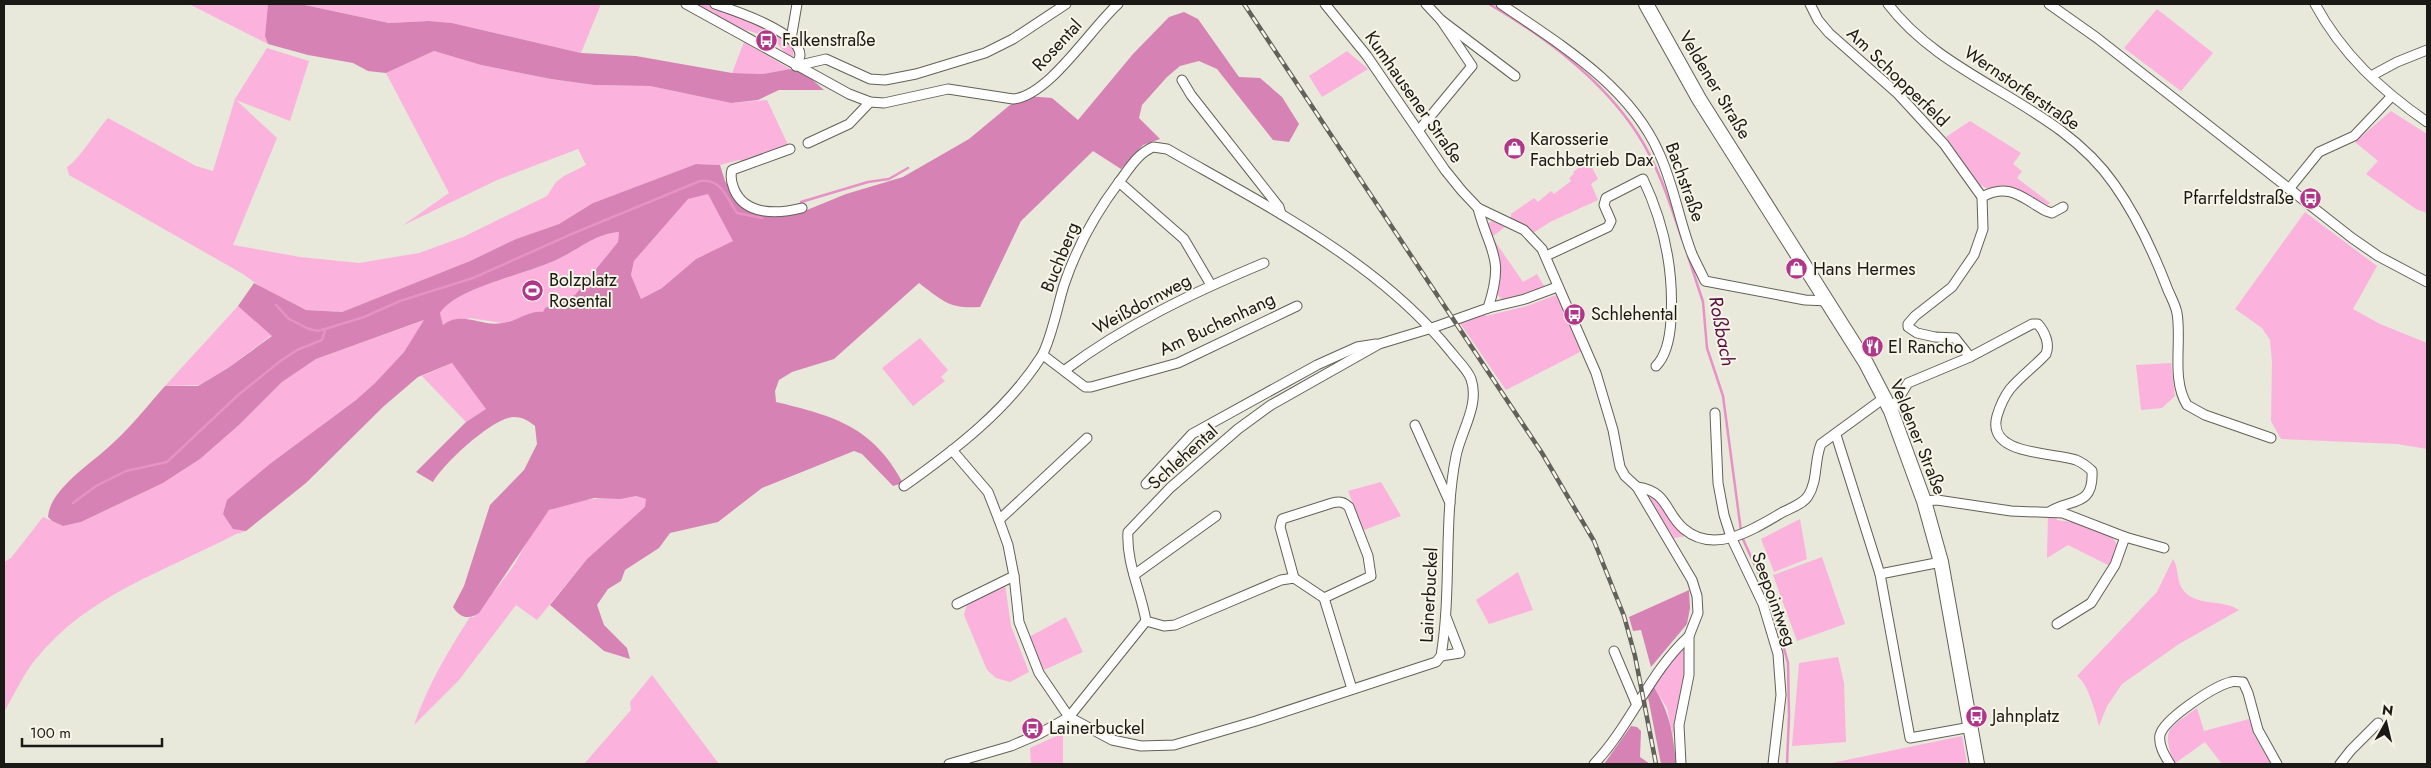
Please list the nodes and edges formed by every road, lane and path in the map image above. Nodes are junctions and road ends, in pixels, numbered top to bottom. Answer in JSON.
{"nodes":[{"id":1,"x":686,"y":4,"type":"edge"},
{"id":2,"x":715,"y":4,"type":"edge"},
{"id":3,"x":797,"y":4,"type":"edge"},
{"id":4,"x":1066,"y":4,"type":"edge"},
{"id":5,"x":1118,"y":4,"type":"edge"},
{"id":6,"x":1326,"y":4,"type":"edge"},
{"id":7,"x":1426,"y":4,"type":"edge"},
{"id":8,"x":1501,"y":4,"type":"edge"},
{"id":9,"x":1646,"y":4,"type":"edge"},
{"id":10,"x":1810,"y":4,"type":"edge"},
{"id":11,"x":1888,"y":4,"type":"edge"},
{"id":12,"x":2049,"y":4,"type":"edge"},
{"id":13,"x":2315,"y":4,"type":"edge"},
{"id":14,"x":1441,"y":20,"type":"junction"},
{"id":15,"x":791,"y":39,"type":"junction"},
{"id":16,"x":2427,"y":50,"type":"edge"},
{"id":17,"x":1484,"y":52,"type":"junction"},
{"id":18,"x":796,"y":66,"type":"junction"},
{"id":19,"x":1472,"y":66,"type":"junction"},
{"id":20,"x":1515,"y":76,"type":"dead end"},
{"id":21,"x":2371,"y":76,"type":"junction"},
{"id":22,"x":1182,"y":80,"type":"dead end"},
{"id":23,"x":2391,"y":97,"type":"junction"},
{"id":24,"x":870,"y":102,"type":"junction"},
{"id":25,"x":2427,"y":122,"type":"edge"},
{"id":26,"x":1419,"y":130,"type":"junction"},
{"id":27,"x":808,"y":143,"type":"dead end"},
{"id":28,"x":790,"y":149,"type":"dead end"},
{"id":29,"x":1119,"y":182,"type":"junction"},
{"id":30,"x":2289,"y":189,"type":"junction"},
{"id":31,"x":1982,"y":197,"type":"junction"},
{"id":32,"x":2063,"y":207,"type":"dead end"},
{"id":33,"x":802,"y":208,"type":"dead end"},
{"id":34,"x":1478,"y":208,"type":"junction"},
{"id":35,"x":1282,"y":214,"type":"junction"},
{"id":36,"x":1546,"y":256,"type":"junction"},
{"id":37,"x":1264,"y":263,"type":"dead end"},
{"id":38,"x":2427,"y":282,"type":"edge"},
{"id":39,"x":1211,"y":285,"type":"junction"},
{"id":40,"x":1557,"y":286,"type":"junction"},
{"id":41,"x":1829,"y":301,"type":"junction"},
{"id":42,"x":1297,"y":306,"type":"dead end"},
{"id":43,"x":1488,"y":308,"type":"junction"},
{"id":44,"x":1432,"y":328,"type":"junction"},
{"id":45,"x":1379,"y":344,"type":"junction"},
{"id":46,"x":1043,"y":354,"type":"junction"},
{"id":47,"x":1970,"y":357,"type":"junction"},
{"id":48,"x":1656,"y":366,"type":"dead end"},
{"id":49,"x":1065,"y":370,"type":"junction"},
{"id":50,"x":1887,"y":405,"type":"junction"},
{"id":51,"x":1714,"y":414,"type":"dead end"},
{"id":52,"x":1414,"y":424,"type":"dead end"},
{"id":53,"x":1836,"y":435,"type":"junction"},
{"id":54,"x":1086,"y":438,"type":"dead end"},
{"id":55,"x":2271,"y":438,"type":"dead end"},
{"id":56,"x":952,"y":450,"type":"junction"},
{"id":57,"x":1146,"y":484,"type":"dead end"},
{"id":58,"x":904,"y":486,"type":"dead end"},
{"id":59,"x":1637,"y":487,"type":"junction"},
{"id":60,"x":1924,"y":501,"type":"junction"},
{"id":61,"x":1450,"y":503,"type":"junction"},
{"id":62,"x":2049,"y":512,"type":"junction"},
{"id":63,"x":1216,"y":516,"type":"dead end"},
{"id":64,"x":1000,"y":520,"type":"junction"},
{"id":65,"x":1733,"y":536,"type":"junction"},
{"id":66,"x":2125,"y":537,"type":"junction"},
{"id":67,"x":2164,"y":548,"type":"dead end"},
{"id":68,"x":1941,"y":562,"type":"junction"},
{"id":69,"x":1880,"y":574,"type":"junction"},
{"id":70,"x":1134,"y":575,"type":"junction"},
{"id":71,"x":1014,"y":576,"type":"junction"},
{"id":72,"x":1294,"y":578,"type":"junction"},
{"id":73,"x":1324,"y":598,"type":"junction"},
{"id":74,"x":957,"y":604,"type":"dead end"},
{"id":75,"x":1445,"y":614,"type":"junction"},
{"id":76,"x":1146,"y":621,"type":"junction"},
{"id":77,"x":2056,"y":624,"type":"dead end"},
{"id":78,"x":1689,"y":636,"type":"junction"},
{"id":79,"x":1614,"y":651,"type":"dead end"},
{"id":80,"x":1441,"y":656,"type":"junction"},
{"id":81,"x":1352,"y":689,"type":"junction"},
{"id":82,"x":1636,"y":704,"type":"junction"},
{"id":83,"x":1070,"y":717,"type":"junction"},
{"id":84,"x":2378,"y":723,"type":"dead end"},
{"id":85,"x":1971,"y":727,"type":"junction"},
{"id":86,"x":979,"y":760,"type":"edge"},
{"id":87,"x":949,"y":764,"type":"edge"},
{"id":88,"x":1594,"y":764,"type":"edge"},
{"id":89,"x":1682,"y":764,"type":"edge"},
{"id":90,"x":1774,"y":764,"type":"edge"},
{"id":91,"x":1977,"y":764,"type":"edge"},
{"id":92,"x":2170,"y":764,"type":"edge"},
{"id":93,"x":2277,"y":764,"type":"edge"},
{"id":94,"x":2340,"y":764,"type":"edge"}],
"edges":[{"from":1,"to":18,"type":"street"},
{"from":2,"to":15,"type":"street"},
{"from":3,"to":15,"type":"street"},
{"from":4,"to":18,"type":"street"},
{"from":5,"to":24,"type":"street","name":"Rosental"},
{"from":6,"to":26,"type":"street","name":"Kumhausener Straße"},
{"from":7,"to":14,"type":"street"},
{"from":8,"to":41,"type":"street","name":"Bachstraße"},
{"from":9,"to":41,"type":"main road","name":"Veldener Straße"},
{"from":10,"to":31,"type":"street","name":"Am Schopperfeld"},
{"from":11,"to":55,"type":"street","name":"Wernstorferstraße"},
{"from":12,"to":30,"type":"street"},
{"from":13,"to":21,"type":"street"},
{"from":14,"to":17,"type":"street"},
{"from":14,"to":19,"type":"street"},
{"from":15,"to":18,"type":"street"},
{"from":16,"to":21,"type":"street"},
{"from":17,"to":19,"type":"street"},
{"from":17,"to":20,"type":"street"},
{"from":18,"to":24,"type":"street"},
{"from":19,"to":26,"type":"street"},
{"from":21,"to":23,"type":"street"},
{"from":22,"to":35,"type":"street","name":"Buchberg"},
{"from":23,"to":25,"type":"street"},
{"from":23,"to":30,"type":"street"},
{"from":24,"to":27,"type":"street"},
{"from":26,"to":34,"type":"street","name":"Kumhausener Straße"},
{"from":28,"to":33,"type":"street"},
{"from":29,"to":35,"type":"street","name":"Buchberg"},
{"from":29,"to":39,"type":"street","name":"Weißdornweg"},
{"from":29,"to":46,"type":"street","name":"Buchberg"},
{"from":30,"to":38,"type":"street"},
{"from":31,"to":32,"type":"street"},
{"from":31,"to":47,"type":"street"},
{"from":34,"to":36,"type":"street","name":"Kumhausener Straße"},
{"from":34,"to":43,"type":"street","name":"Kumhausener Straße"},
{"from":35,"to":44,"type":"street","name":"Buchberg"},
{"from":36,"to":40,"type":"street","name":"Kumhausener Straße"},
{"from":36,"to":48,"type":"street"},
{"from":37,"to":39,"type":"street","name":"Weißdornweg"},
{"from":39,"to":49,"type":"street","name":"Weißdornweg"},
{"from":40,"to":43,"type":"street","name":"Schlehental"},
{"from":40,"to":59,"type":"street","name":"Kumhausener Straße"},
{"from":41,"to":50,"type":"main road","name":"Veldener Straße"},
{"from":42,"to":49,"type":"street","name":"Am Buchenhang"},
{"from":43,"to":44,"type":"street","name":"Schlehental"},
{"from":44,"to":45,"type":"street","name":"Schlehental"},
{"from":44,"to":61,"type":"street","name":"Lainerbuckel"},
{"from":45,"to":57,"type":"street","name":"Schlehental"},
{"from":45,"to":70,"type":"street","name":"Schlehental"},
{"from":46,"to":49,"type":"street","name":"Am Buchenhang"},
{"from":46,"to":56,"type":"street","name":"Buchberg"},
{"from":47,"to":50,"type":"street"},
{"from":47,"to":62,"type":"street"},
{"from":50,"to":53,"type":"street"},
{"from":50,"to":60,"type":"main road","name":"Veldener Straße"},
{"from":51,"to":65,"type":"street","name":"Seepointweg"},
{"from":52,"to":61,"type":"street","name":"Lainerbuckel"},
{"from":53,"to":65,"type":"street"},
{"from":53,"to":69,"type":"street"},
{"from":54,"to":64,"type":"street"},
{"from":56,"to":58,"type":"street","name":"Buchberg"},
{"from":56,"to":64,"type":"street"},
{"from":59,"to":65,"type":"street"},
{"from":59,"to":78,"type":"street","name":"Kumhausener Straße"},
{"from":60,"to":62,"type":"street"},
{"from":60,"to":68,"type":"main road","name":"Veldener Straße"},
{"from":61,"to":75,"type":"street","name":"Lainerbuckel"},
{"from":62,"to":66,"type":"street"},
{"from":63,"to":70,"type":"street"},
{"from":64,"to":71,"type":"street"},
{"from":65,"to":90,"type":"street","name":"Seepointweg"},
{"from":66,"to":67,"type":"street"},
{"from":66,"to":77,"type":"street"},
{"from":68,"to":69,"type":"street"},
{"from":68,"to":85,"type":"main road","name":"Veldener Straße"},
{"from":69,"to":85,"type":"street"},
{"from":70,"to":76,"type":"street","name":"Schlehental"},
{"from":71,"to":74,"type":"street"},
{"from":71,"to":83,"type":"street"},
{"from":72,"to":73,"type":"street"},
{"from":72,"to":73,"type":"street"},
{"from":72,"to":76,"type":"street"},
{"from":73,"to":81,"type":"street"},
{"from":75,"to":80,"type":"street","name":"Lainerbuckel"},
{"from":75,"to":80,"type":"street"},
{"from":76,"to":83,"type":"street"},
{"from":78,"to":82,"type":"street"},
{"from":78,"to":89,"type":"street","name":"Kumhausener Straße"},
{"from":79,"to":82,"type":"street"},
{"from":80,"to":81,"type":"street","name":"Lainerbuckel"},
{"from":81,"to":83,"type":"street","name":"Lainerbuckel"},
{"from":82,"to":88,"type":"street"},
{"from":83,"to":86,"type":"street"},
{"from":84,"to":94,"type":"street"},
{"from":85,"to":91,"type":"main road","name":"Veldener Straße"},
{"from":86,"to":87,"type":"street"},
{"from":92,"to":93,"type":"street"}]}
